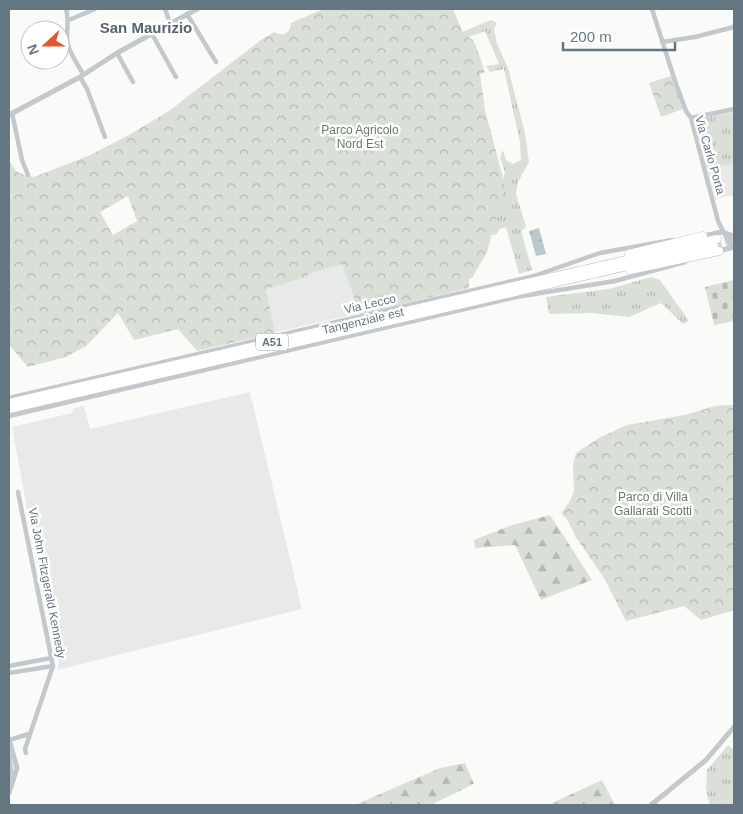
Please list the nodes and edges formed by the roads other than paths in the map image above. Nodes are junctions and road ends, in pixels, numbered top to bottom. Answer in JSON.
{"nodes":[{"id":1,"x":96,"y":9,"type":"edge"},
{"id":2,"x":164,"y":9,"type":"edge"},
{"id":3,"x":197,"y":9,"type":"edge"},
{"id":4,"x":652,"y":9,"type":"edge"},
{"id":5,"x":187,"y":14,"type":"junction"},
{"id":6,"x":70,"y":22,"type":"edge"},
{"id":7,"x":170,"y":24,"type":"junction"},
{"id":8,"x":734,"y":27,"type":"edge"},
{"id":9,"x":152,"y":34,"type":"junction"},
{"id":10,"x":662,"y":42,"type":"junction"},
{"id":11,"x":70,"y":48,"type":"edge"},
{"id":12,"x":117,"y":53,"type":"junction"},
{"id":13,"x":216,"y":62,"type":"dead end"},
{"id":14,"x":81,"y":76,"type":"junction"},
{"id":15,"x":176,"y":77,"type":"dead end"},
{"id":16,"x":133,"y":82,"type":"dead end"},
{"id":17,"x":734,"y":109,"type":"edge"},
{"id":18,"x":10,"y":114,"type":"edge"},
{"id":19,"x":691,"y":118,"type":"junction"},
{"id":20,"x":105,"y":138,"type":"dead end"},
{"id":21,"x":28,"y":175,"type":"dead end"},
{"id":22,"x":718,"y":221,"type":"junction"},
{"id":23,"x":722,"y":232,"type":"junction"},
{"id":24,"x":706,"y":235,"type":"junction"},
{"id":25,"x":733,"y":235,"type":"edge"},
{"id":26,"x":728,"y":241,"type":"junction"},
{"id":27,"x":717,"y":245,"type":"junction"},
{"id":28,"x":734,"y":246,"type":"edge"},
{"id":29,"x":565,"y":277,"type":"junction"},
{"id":30,"x":9,"y":398,"type":"edge"},
{"id":31,"x":9,"y":403,"type":"edge"},
{"id":32,"x":9,"y":409,"type":"edge"},
{"id":33,"x":9,"y":416,"type":"edge"},
{"id":34,"x":18,"y":492,"type":"dead end"},
{"id":35,"x":51,"y":658,"type":"junction"},
{"id":36,"x":9,"y":666,"type":"edge"},
{"id":37,"x":53,"y":666,"type":"junction"},
{"id":38,"x":9,"y":673,"type":"edge"},
{"id":39,"x":734,"y":727,"type":"edge"},
{"id":40,"x":29,"y":734,"type":"junction"},
{"id":41,"x":9,"y":740,"type":"edge"},
{"id":42,"x":26,"y":753,"type":"dead end"},
{"id":43,"x":9,"y":757,"type":"edge"},
{"id":44,"x":11,"y":787,"type":"junction"},
{"id":45,"x":9,"y":793,"type":"edge"},
{"id":46,"x":651,"y":805,"type":"edge"}],
"edges":[{"from":1,"to":6,"type":"street"},
{"from":2,"to":7,"type":"street"},
{"from":3,"to":5,"type":"street"},
{"from":4,"to":10,"type":"street","name":"Via Carlo Porta"},
{"from":5,"to":7,"type":"street"},
{"from":5,"to":13,"type":"street"},
{"from":7,"to":9,"type":"street"},
{"from":8,"to":10,"type":"street"},
{"from":9,"to":12,"type":"street"},
{"from":9,"to":15,"type":"street"},
{"from":10,"to":19,"type":"street","name":"Via Carlo Porta"},
{"from":11,"to":14,"type":"street"},
{"from":12,"to":14,"type":"street"},
{"from":12,"to":16,"type":"street"},
{"from":14,"to":18,"type":"street"},
{"from":14,"to":20,"type":"street"},
{"from":17,"to":19,"type":"street"},
{"from":18,"to":21,"type":"street"},
{"from":19,"to":22,"type":"street","name":"Via Carlo Porta"},
{"from":22,"to":23,"type":"street","name":"Via Carlo Porta"},
{"from":22,"to":24,"type":"street"},
{"from":22,"to":25,"type":"street"},
{"from":23,"to":24,"type":"street","name":"Via Lecco"},
{"from":23,"to":25,"type":"street","name":"Via Lecco"},
{"from":23,"to":26,"type":"street","name":"Via Carlo Porta"},
{"from":24,"to":29,"type":"highway"},
{"from":24,"to":30,"type":"street","name":"Via Lecco"},
{"from":25,"to":26,"type":"street"},
{"from":26,"to":28,"type":"street"},
{"from":27,"to":28,"type":"street"},
{"from":27,"to":29,"type":"highway","name":"Tangenziale est","number":"A51"},
{"from":27,"to":29,"type":"highway"},
{"from":27,"to":33,"type":"street"},
{"from":29,"to":31,"type":"highway","name":"Tangenziale est","number":"A51"},
{"from":29,"to":32,"type":"highway","name":"Tangenziale est","number":"A51"},
{"from":34,"to":35,"type":"street","name":"Via John Fitzgerald Kennedy"},
{"from":35,"to":36,"type":"street"},
{"from":35,"to":37,"type":"street","name":"Via John Fitzgerald Kennedy"},
{"from":37,"to":38,"type":"street"},
{"from":37,"to":40,"type":"street","name":"Via John Fitzgerald Kennedy"},
{"from":39,"to":46,"type":"street"},
{"from":40,"to":41,"type":"street"},
{"from":40,"to":42,"type":"street","name":"Via John Fitzgerald Kennedy"},
{"from":41,"to":44,"type":"street"},
{"from":43,"to":44,"type":"street"},
{"from":44,"to":45,"type":"street"}]}
